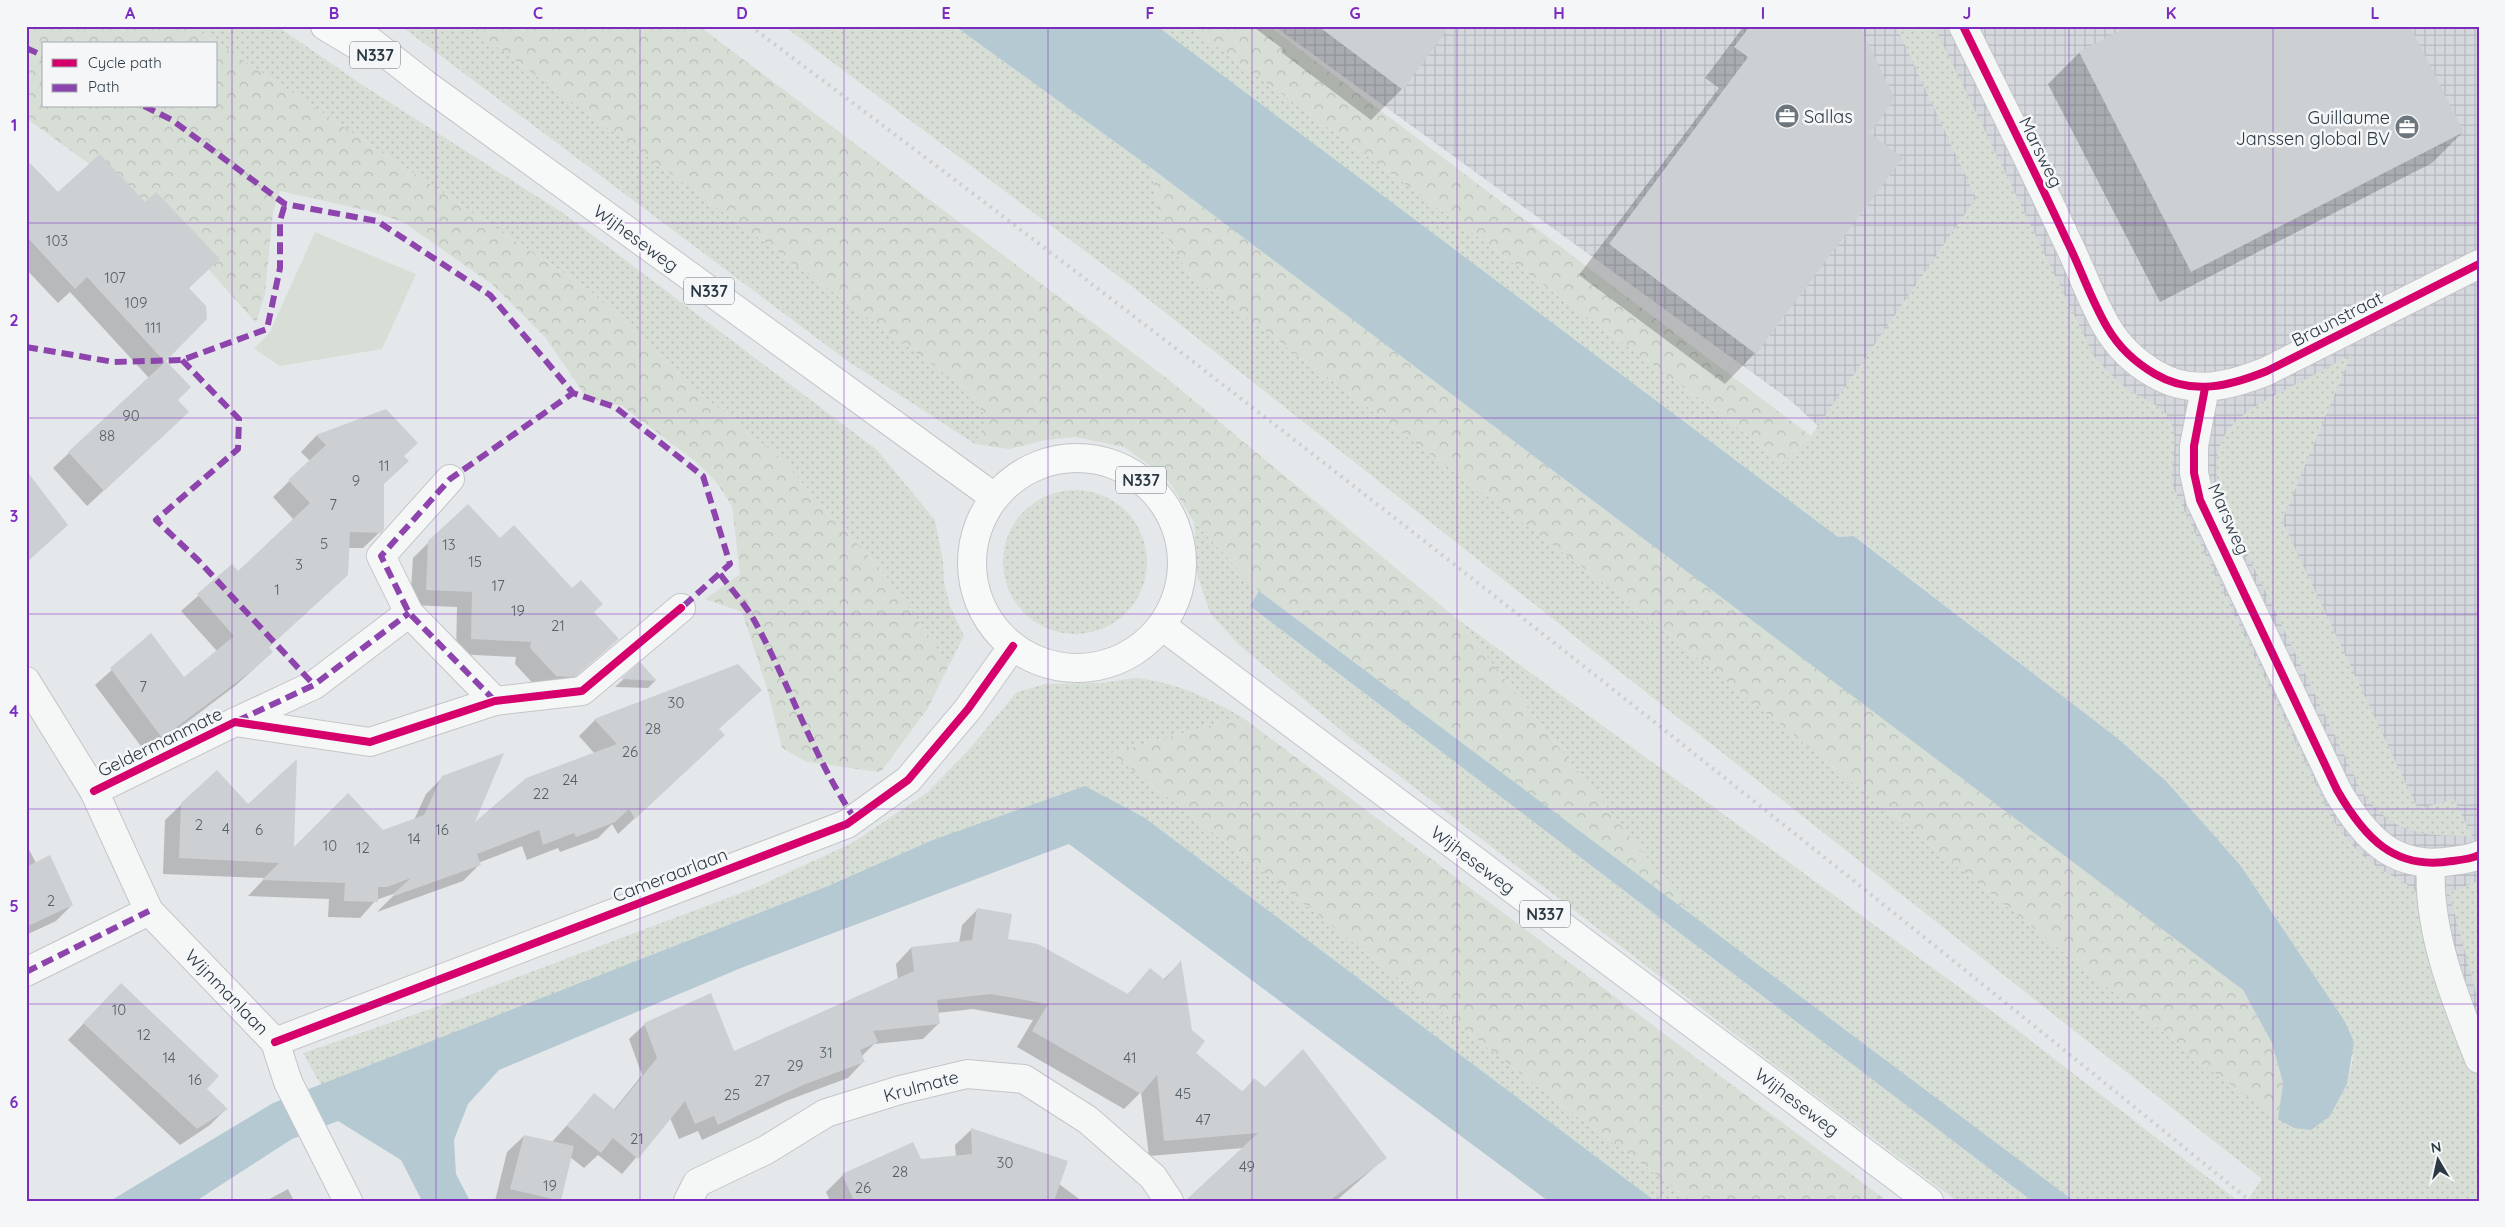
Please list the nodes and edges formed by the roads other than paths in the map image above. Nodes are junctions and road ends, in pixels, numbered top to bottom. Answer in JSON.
{"nodes":[{"id":1,"x":325,"y":26,"type":"edge"},
{"id":2,"x":351,"y":26,"type":"edge"},
{"id":3,"x":1963,"y":26,"type":"edge"},
{"id":4,"x":425,"y":84,"type":"junction"},
{"id":5,"x":2479,"y":264,"type":"edge"},
{"id":6,"x":2205,"y":388,"type":"junction"},
{"id":7,"x":450,"y":479,"type":"dead end"},
{"id":8,"x":994,"y":497,"type":"junction"},
{"id":9,"x":681,"y":608,"type":"dead end"},
{"id":10,"x":409,"y":613,"type":"junction"},
{"id":11,"x":1162,"y":626,"type":"junction"},
{"id":12,"x":1012,"y":646,"type":"junction"},
{"id":13,"x":26,"y":681,"type":"edge"},
{"id":14,"x":495,"y":701,"type":"junction"},
{"id":15,"x":235,"y":722,"type":"junction"},
{"id":16,"x":94,"y":791,"type":"junction"},
{"id":17,"x":2479,"y":856,"type":"edge"},
{"id":18,"x":2431,"y":865,"type":"junction"},
{"id":19,"x":149,"y":911,"type":"junction"},
{"id":20,"x":26,"y":972,"type":"edge"},
{"id":21,"x":276,"y":1042,"type":"junction"},
{"id":22,"x":2479,"y":1059,"type":"edge"},
{"id":23,"x":348,"y":1201,"type":"edge"},
{"id":24,"x":688,"y":1201,"type":"edge"},
{"id":25,"x":1169,"y":1201,"type":"edge"},
{"id":26,"x":1929,"y":1201,"type":"edge"}],
"edges":[{"from":1,"to":4,"type":"main road","name":"Wijheseweg","number":"N337"},
{"from":2,"to":4,"type":"main road","name":"Wijheseweg","number":"N337"},
{"from":3,"to":6,"type":"street","name":"Marsweg"},
{"from":4,"to":8,"type":"main road","name":"Wijheseweg","number":"N337"},
{"from":5,"to":6,"type":"street","name":"Braunstraat"},
{"from":6,"to":18,"type":"street","name":"Marsweg"},
{"from":7,"to":10,"type":"street"},
{"from":8,"to":11,"type":"main road","number":"N337"},
{"from":8,"to":12,"type":"main road","number":"N337"},
{"from":9,"to":14,"type":"street","name":"Geldermanmate"},
{"from":10,"to":14,"type":"street"},
{"from":10,"to":15,"type":"street","name":"Geldermanmate"},
{"from":11,"to":12,"type":"main road","number":"N337"},
{"from":11,"to":26,"type":"main road","name":"Wijheseweg","number":"N337"},
{"from":12,"to":21,"type":"street","name":"Cameraarlaan"},
{"from":13,"to":16,"type":"street","name":"Wijnmanlaan"},
{"from":14,"to":15,"type":"street","name":"Geldermanmate"},
{"from":15,"to":16,"type":"street","name":"Geldermanmate"},
{"from":16,"to":19,"type":"street","name":"Wijnmanlaan"},
{"from":17,"to":18,"type":"street"},
{"from":18,"to":22,"type":"street"},
{"from":19,"to":20,"type":"street"},
{"from":19,"to":21,"type":"street","name":"Wijnmanlaan"},
{"from":21,"to":23,"type":"street","name":"Wijnmanlaan"},
{"from":24,"to":25,"type":"street","name":"Krulmate"}]}
